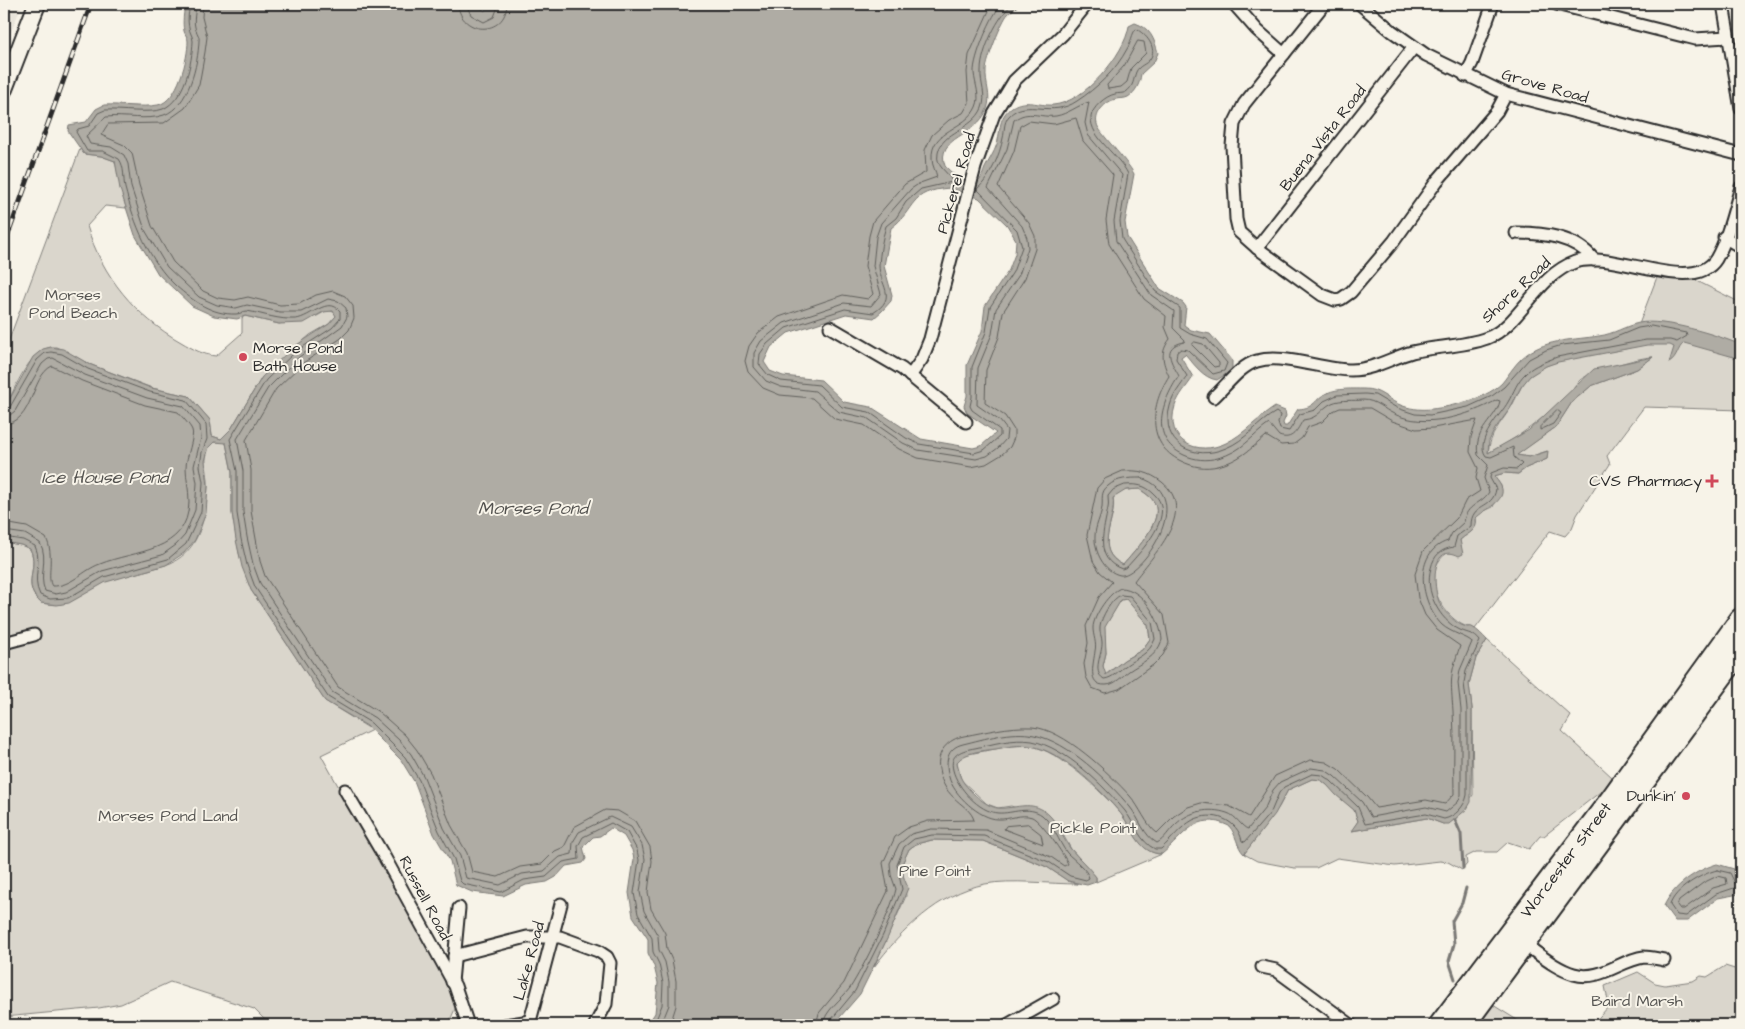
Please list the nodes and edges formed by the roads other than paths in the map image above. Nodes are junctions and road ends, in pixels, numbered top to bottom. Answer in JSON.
{"nodes":[{"id":1,"x":37,"y":4,"type":"edge"},
{"id":2,"x":1087,"y":4,"type":"edge"},
{"id":3,"x":1234,"y":4,"type":"edge"},
{"id":4,"x":1324,"y":4,"type":"edge"},
{"id":5,"x":1360,"y":4,"type":"edge"},
{"id":6,"x":1494,"y":4,"type":"edge"},
{"id":7,"x":1556,"y":4,"type":"edge"},
{"id":8,"x":1722,"y":4,"type":"edge"},
{"id":9,"x":1727,"y":37,"type":"junction"},
{"id":10,"x":1414,"y":47,"type":"junction"},
{"id":11,"x":1284,"y":54,"type":"junction"},
{"id":12,"x":1465,"y":76,"type":"junction"},
{"id":13,"x":4,"y":89,"type":"edge"},
{"id":14,"x":1506,"y":94,"type":"junction"},
{"id":15,"x":1741,"y":109,"type":"edge"},
{"id":16,"x":1741,"y":155,"type":"edge"},
{"id":17,"x":1741,"y":187,"type":"edge"},
{"id":18,"x":1516,"y":233,"type":"dead end"},
{"id":19,"x":1724,"y":237,"type":"junction"},
{"id":20,"x":1257,"y":248,"type":"junction"},
{"id":21,"x":1741,"y":248,"type":"edge"},
{"id":22,"x":1594,"y":260,"type":"junction"},
{"id":23,"x":830,"y":327,"type":"dead end"},
{"id":24,"x":910,"y":376,"type":"junction"},
{"id":25,"x":1214,"y":396,"type":"dead end"},
{"id":26,"x":966,"y":422,"type":"dead end"},
{"id":27,"x":1741,"y":619,"type":"edge"},
{"id":28,"x":34,"y":635,"type":"dead end"},
{"id":29,"x":4,"y":643,"type":"edge"},
{"id":30,"x":1741,"y":650,"type":"edge"},
{"id":31,"x":345,"y":790,"type":"dead end"},
{"id":32,"x":561,"y":904,"type":"dead end"},
{"id":33,"x":458,"y":908,"type":"dead end"},
{"id":34,"x":553,"y":937,"type":"junction"},
{"id":35,"x":1524,"y":944,"type":"junction"},
{"id":36,"x":454,"y":956,"type":"junction"},
{"id":37,"x":1664,"y":960,"type":"dead end"},
{"id":38,"x":1262,"y":967,"type":"dead end"},
{"id":39,"x":452,"y":982,"type":"junction"},
{"id":40,"x":1053,"y":999,"type":"dead end"},
{"id":41,"x":530,"y":1023,"type":"edge"},
{"id":42,"x":468,"y":1025,"type":"edge"},
{"id":43,"x":505,"y":1025,"type":"edge"},
{"id":44,"x":595,"y":1025,"type":"edge"},
{"id":45,"x":1007,"y":1025,"type":"edge"},
{"id":46,"x":1351,"y":1025,"type":"edge"},
{"id":47,"x":1440,"y":1025,"type":"edge"},
{"id":48,"x":1464,"y":1025,"type":"edge"}],
"edges":[{"from":1,"to":13,"type":"main road"},
{"from":2,"to":24,"type":"street","name":"Pickerel Road"},
{"from":3,"to":11,"type":"street"},
{"from":4,"to":11,"type":"street"},
{"from":5,"to":10,"type":"street","name":"Grove Road"},
{"from":6,"to":12,"type":"street"},
{"from":7,"to":9,"type":"street"},
{"from":8,"to":9,"type":"street"},
{"from":9,"to":15,"type":"street"},
{"from":10,"to":12,"type":"street","name":"Grove Road"},
{"from":10,"to":20,"type":"street","name":"Buena Vista Road"},
{"from":11,"to":20,"type":"street"},
{"from":12,"to":14,"type":"street","name":"Grove Road"},
{"from":14,"to":16,"type":"street","name":"Grove Road"},
{"from":14,"to":20,"type":"street"},
{"from":17,"to":19,"type":"street","name":"Shore Road"},
{"from":18,"to":22,"type":"street"},
{"from":19,"to":21,"type":"street"},
{"from":19,"to":22,"type":"street","name":"Shore Road"},
{"from":22,"to":25,"type":"street","name":"Shore Road"},
{"from":23,"to":24,"type":"street"},
{"from":24,"to":26,"type":"street"},
{"from":27,"to":47,"type":"highway","name":"Worcester Street"},
{"from":28,"to":29,"type":"street"},
{"from":30,"to":35,"type":"highway","name":"Worcester Street"},
{"from":31,"to":39,"type":"street","name":"Russell Road"},
{"from":32,"to":34,"type":"street","name":"Lake Road"},
{"from":33,"to":36,"type":"street"},
{"from":34,"to":36,"type":"street"},
{"from":34,"to":41,"type":"street","name":"Lake Road"},
{"from":34,"to":44,"type":"street"},
{"from":35,"to":37,"type":"street"},
{"from":35,"to":48,"type":"highway","name":"Worcester Street"},
{"from":36,"to":39,"type":"street"},
{"from":38,"to":46,"type":"street"},
{"from":39,"to":42,"type":"street","name":"Russell Road"},
{"from":40,"to":45,"type":"street"},
{"from":41,"to":43,"type":"street"}]}
